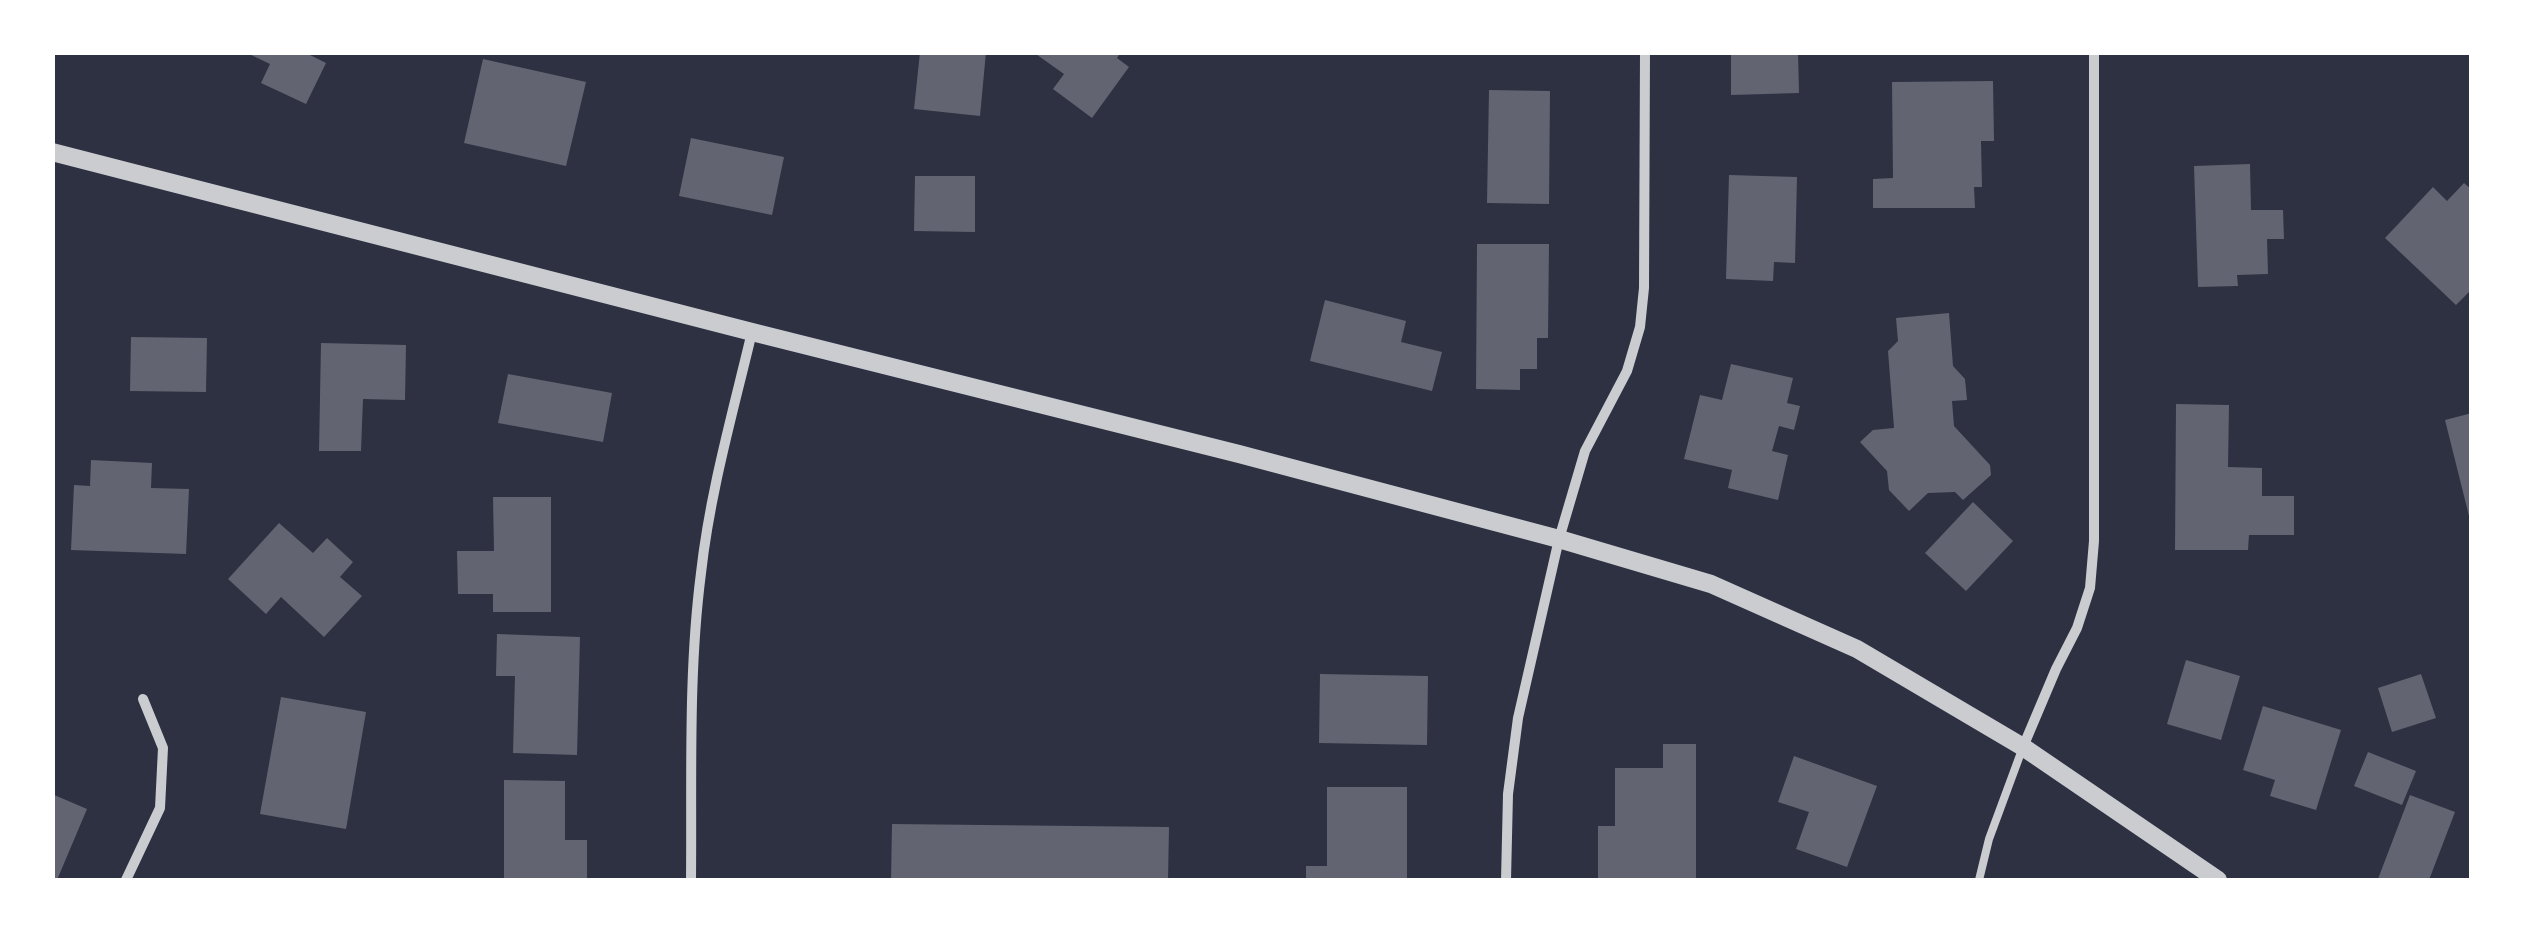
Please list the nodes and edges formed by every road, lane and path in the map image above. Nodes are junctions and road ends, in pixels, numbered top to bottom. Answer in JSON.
{"nodes":[{"id":1,"x":1645,"y":52,"type":"edge"},
{"id":2,"x":2094,"y":52,"type":"edge"},
{"id":3,"x":52,"y":152,"type":"edge"},
{"id":4,"x":752,"y":332,"type":"junction"},
{"id":5,"x":1559,"y":540,"type":"junction"},
{"id":6,"x":143,"y":698,"type":"dead end"},
{"id":7,"x":2023,"y":746,"type":"junction"},
{"id":8,"x":126,"y":880,"type":"edge"},
{"id":9,"x":691,"y":880,"type":"edge"},
{"id":10,"x":1506,"y":880,"type":"edge"},
{"id":11,"x":1979,"y":880,"type":"edge"},
{"id":12,"x":2218,"y":880,"type":"edge"}],
"edges":[{"from":1,"to":5,"type":"street"},
{"from":2,"to":7,"type":"street"},
{"from":3,"to":4,"type":"street"},
{"from":4,"to":5,"type":"street"},
{"from":4,"to":9,"type":"street"},
{"from":5,"to":7,"type":"street"},
{"from":5,"to":10,"type":"street"},
{"from":6,"to":8,"type":"street"},
{"from":7,"to":11,"type":"lane"},
{"from":7,"to":12,"type":"street"}]}
